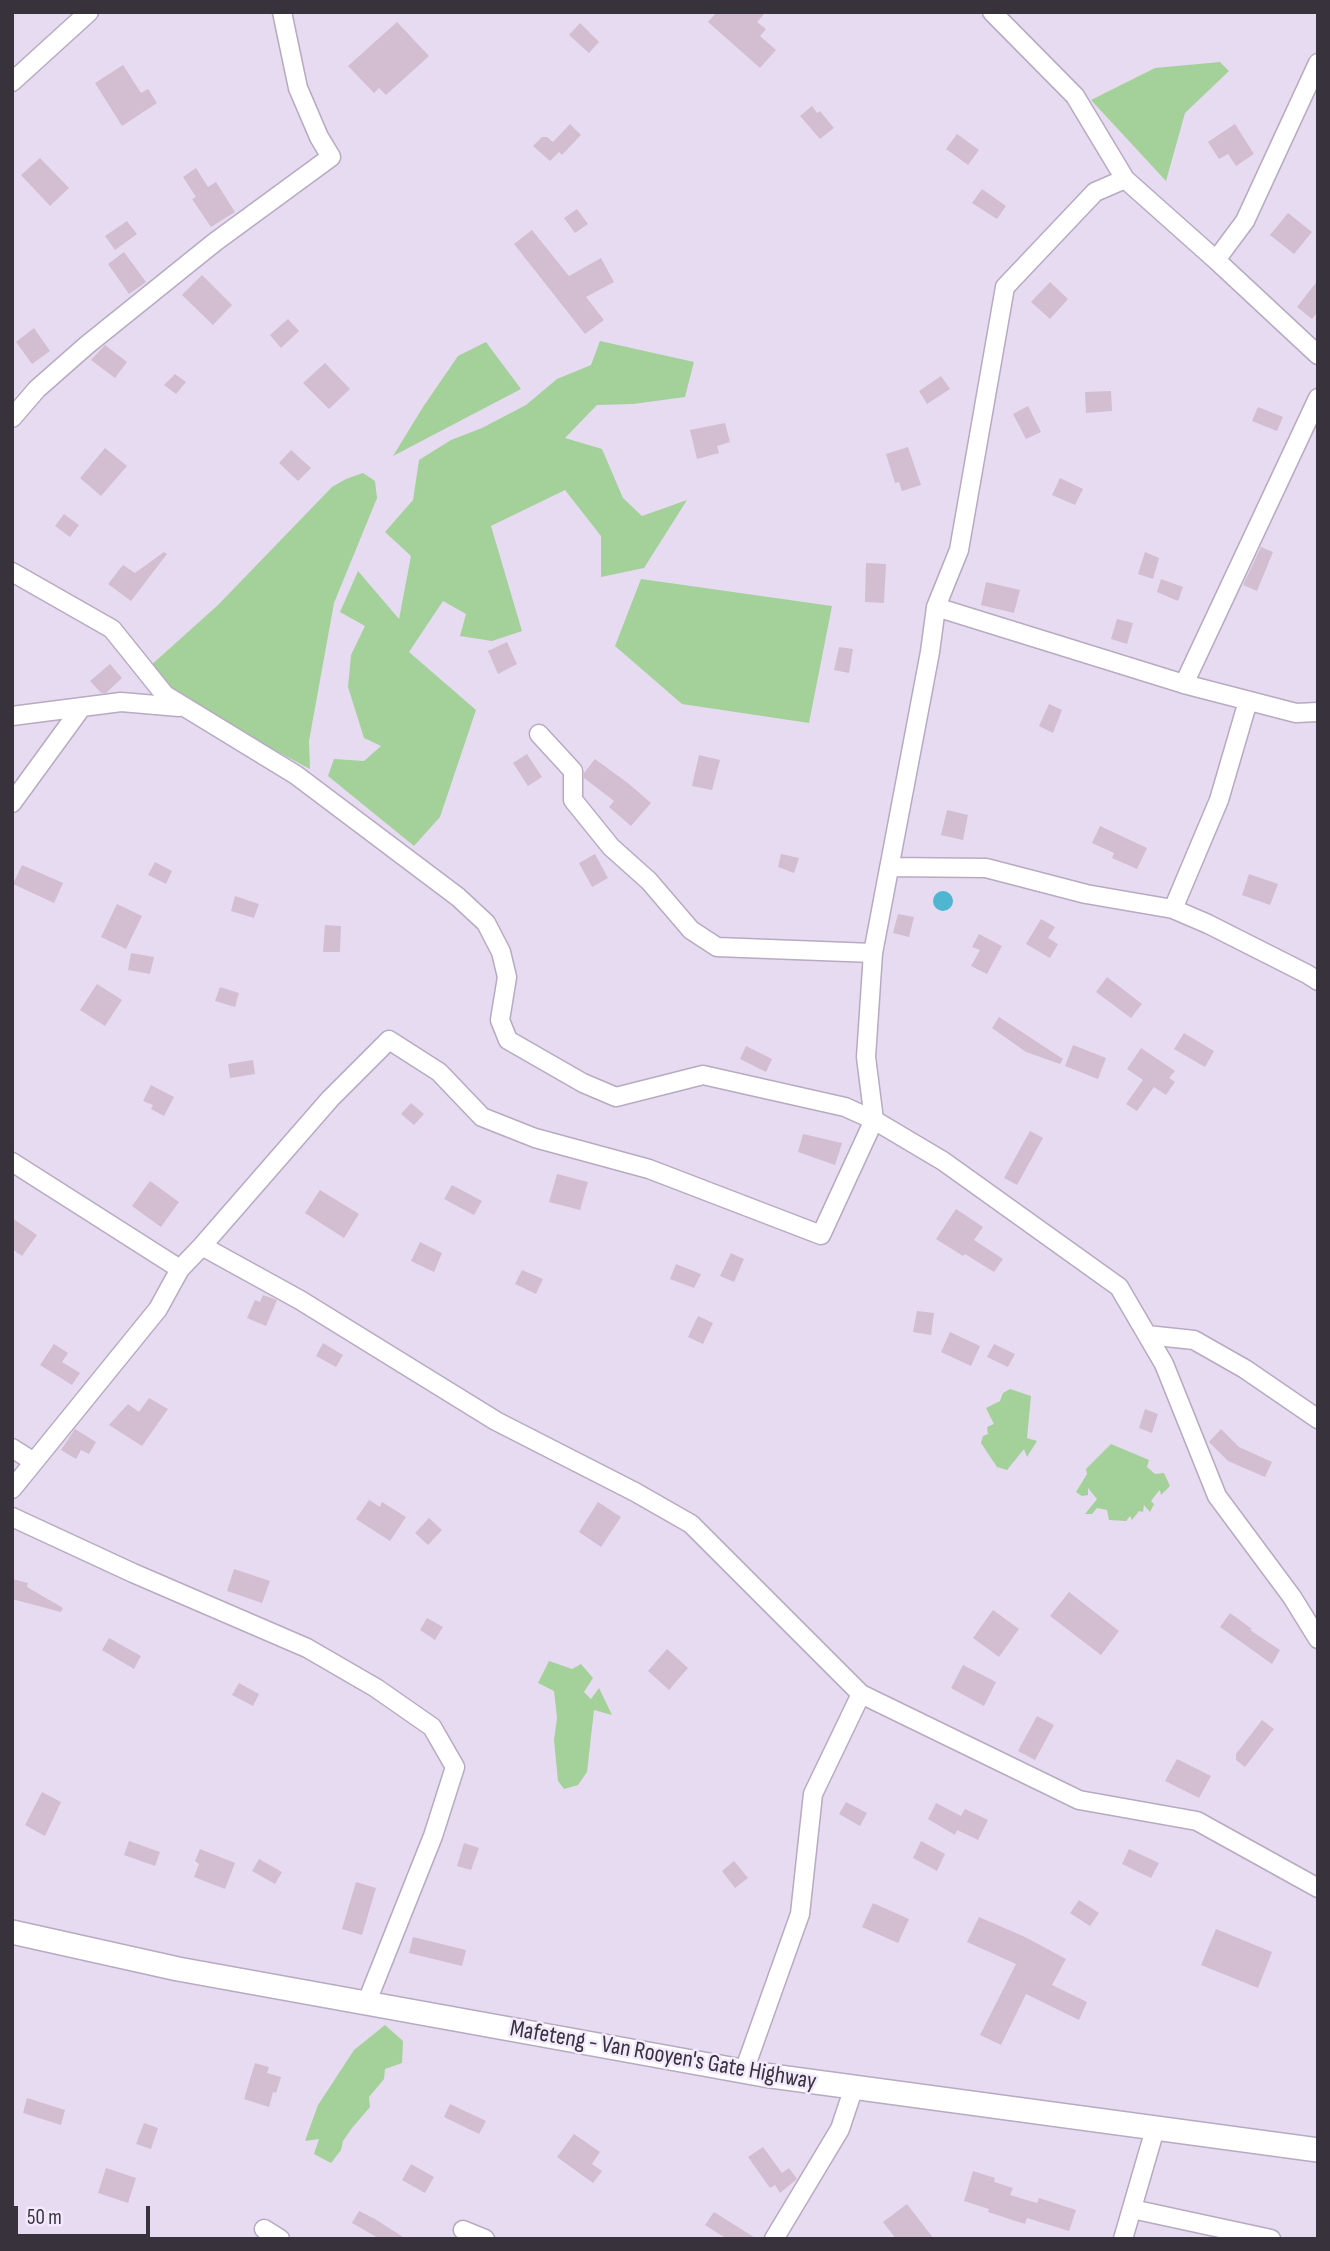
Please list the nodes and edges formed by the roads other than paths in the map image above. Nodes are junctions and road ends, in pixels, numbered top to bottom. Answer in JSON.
{"nodes":[{"id":1,"x":89,"y":12,"type":"edge"},
{"id":2,"x":282,"y":12,"type":"edge"},
{"id":3,"x":992,"y":12,"type":"edge"},
{"id":4,"x":1318,"y":63,"type":"edge"},
{"id":5,"x":12,"y":82,"type":"edge"},
{"id":6,"x":1125,"y":179,"type":"junction"},
{"id":7,"x":1216,"y":260,"type":"junction"},
{"id":8,"x":1318,"y":355,"type":"edge"},
{"id":9,"x":1318,"y":398,"type":"edge"},
{"id":10,"x":12,"y":418,"type":"edge"},
{"id":11,"x":12,"y":572,"type":"edge"},
{"id":12,"x":936,"y":607,"type":"junction"},
{"id":13,"x":1184,"y":684,"type":"junction"},
{"id":14,"x":1248,"y":701,"type":"junction"},
{"id":15,"x":82,"y":707,"type":"junction"},
{"id":16,"x":183,"y":707,"type":"junction"},
{"id":17,"x":1318,"y":712,"type":"edge"},
{"id":18,"x":12,"y":716,"type":"edge"},
{"id":19,"x":539,"y":734,"type":"dead end"},
{"id":20,"x":12,"y":803,"type":"edge"},
{"id":21,"x":890,"y":867,"type":"junction"},
{"id":22,"x":1173,"y":909,"type":"junction"},
{"id":23,"x":873,"y":953,"type":"junction"},
{"id":24,"x":1318,"y":981,"type":"edge"},
{"id":25,"x":874,"y":1120,"type":"junction"},
{"id":26,"x":12,"y":1162,"type":"edge"},
{"id":27,"x":202,"y":1246,"type":"junction"},
{"id":28,"x":180,"y":1269,"type":"junction"},
{"id":29,"x":1147,"y":1335,"type":"junction"},
{"id":30,"x":1318,"y":1419,"type":"edge"},
{"id":31,"x":12,"y":1448,"type":"edge"},
{"id":32,"x":34,"y":1462,"type":"junction"},
{"id":33,"x":12,"y":1489,"type":"edge"},
{"id":34,"x":12,"y":1517,"type":"edge"},
{"id":35,"x":1318,"y":1639,"type":"edge"},
{"id":36,"x":861,"y":1694,"type":"junction"},
{"id":37,"x":1318,"y":1888,"type":"edge"},
{"id":38,"x":12,"y":1932,"type":"edge"},
{"id":39,"x":366,"y":2004,"type":"junction"},
{"id":40,"x":744,"y":2071,"type":"junction"},
{"id":41,"x":854,"y":2088,"type":"junction"},
{"id":42,"x":1155,"y":2129,"type":"junction"},
{"id":43,"x":1318,"y":2150,"type":"edge"},
{"id":44,"x":1132,"y":2209,"type":"junction"},
{"id":45,"x":264,"y":2230,"type":"dead end"},
{"id":46,"x":463,"y":2230,"type":"dead end"},
{"id":47,"x":280,"y":2239,"type":"edge"},
{"id":48,"x":485,"y":2239,"type":"edge"},
{"id":49,"x":774,"y":2239,"type":"edge"},
{"id":50,"x":1124,"y":2239,"type":"edge"},
{"id":51,"x":1271,"y":2239,"type":"edge"}],
"edges":[{"from":1,"to":5,"type":"street"},
{"from":2,"to":10,"type":"street"},
{"from":3,"to":6,"type":"street"},
{"from":4,"to":7,"type":"street"},
{"from":6,"to":7,"type":"street"},
{"from":6,"to":12,"type":"street"},
{"from":7,"to":8,"type":"street"},
{"from":9,"to":13,"type":"street"},
{"from":11,"to":16,"type":"street"},
{"from":12,"to":13,"type":"street"},
{"from":12,"to":21,"type":"street"},
{"from":13,"to":14,"type":"street"},
{"from":14,"to":17,"type":"street"},
{"from":14,"to":22,"type":"street"},
{"from":15,"to":16,"type":"street"},
{"from":15,"to":18,"type":"street"},
{"from":15,"to":20,"type":"street"},
{"from":16,"to":25,"type":"street"},
{"from":19,"to":23,"type":"street"},
{"from":21,"to":22,"type":"street"},
{"from":21,"to":23,"type":"street"},
{"from":22,"to":24,"type":"street"},
{"from":23,"to":25,"type":"street"},
{"from":25,"to":27,"type":"street"},
{"from":25,"to":29,"type":"street"},
{"from":26,"to":28,"type":"street"},
{"from":27,"to":28,"type":"street"},
{"from":27,"to":36,"type":"street"},
{"from":28,"to":32,"type":"street"},
{"from":29,"to":30,"type":"street"},
{"from":29,"to":35,"type":"street"},
{"from":31,"to":32,"type":"street"},
{"from":32,"to":33,"type":"street"},
{"from":34,"to":39,"type":"street"},
{"from":36,"to":37,"type":"street"},
{"from":36,"to":40,"type":"street"},
{"from":38,"to":39,"type":"main road","name":"Mafeteng - Van Rooyen's Gate Highway"},
{"from":39,"to":40,"type":"main road","name":"Mafeteng - Van Rooyen's Gate Highway"},
{"from":40,"to":41,"type":"main road","name":"Mafeteng - Van Rooyen's Gate Highway"},
{"from":41,"to":42,"type":"main road","name":"Mafeteng - Van Rooyen's Gate Highway"},
{"from":41,"to":49,"type":"street"},
{"from":42,"to":43,"type":"main road","name":"Mafeteng - Van Rooyen's Gate Highway"},
{"from":42,"to":44,"type":"street"},
{"from":44,"to":50,"type":"street"},
{"from":44,"to":51,"type":"street"},
{"from":45,"to":47,"type":"street"},
{"from":46,"to":48,"type":"street"}]}
